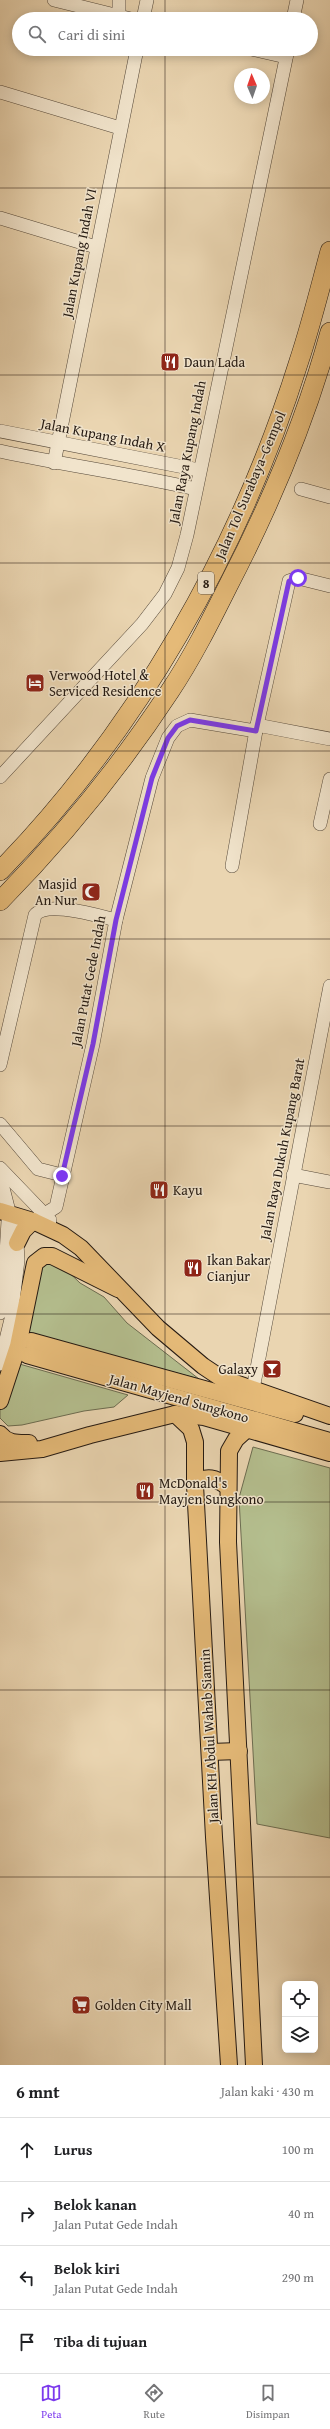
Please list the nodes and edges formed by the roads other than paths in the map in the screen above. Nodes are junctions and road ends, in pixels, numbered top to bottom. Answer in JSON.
{"nodes":[{"id":1,"x":54,"y":0,"type":"edge"},
{"id":2,"x":119,"y":0,"type":"edge"},
{"id":3,"x":148,"y":0,"type":"edge"},
{"id":4,"x":297,"y":0,"type":"edge"},
{"id":5,"x":104,"y":12,"type":"edge"},
{"id":6,"x":123,"y":12,"type":"edge"},
{"id":7,"x":145,"y":12,"type":"edge"},
{"id":8,"x":294,"y":12,"type":"edge"},
{"id":9,"x":135,"y":56,"type":"edge"},
{"id":10,"x":286,"y":56,"type":"edge"},
{"id":11,"x":0,"y":92,"type":"edge"},
{"id":12,"x":120,"y":128,"type":"junction"},
{"id":13,"x":0,"y":218,"type":"edge"},
{"id":14,"x":96,"y":247,"type":"junction"},
{"id":15,"x":330,"y":252,"type":"edge"},
{"id":16,"x":330,"y":332,"type":"edge"},
{"id":17,"x":0,"y":431,"type":"edge"},
{"id":18,"x":58,"y":443,"type":"junction"},
{"id":19,"x":0,"y":451,"type":"edge"},
{"id":20,"x":54,"y":463,"type":"junction"},
{"id":21,"x":199,"y":470,"type":"junction"},
{"id":22,"x":196,"y":488,"type":"junction"},
{"id":23,"x":301,"y":489,"type":"dead end"},
{"id":24,"x":330,"y":497,"type":"edge"},
{"id":25,"x":330,"y":586,"type":"edge"},
{"id":26,"x":256,"y":728,"type":"junction"},
{"id":27,"x":330,"y":739,"type":"edge"},
{"id":28,"x":0,"y":777,"type":"edge"},
{"id":29,"x":330,"y":779,"type":"edge"},
{"id":30,"x":320,"y":824,"type":"dead end"},
{"id":31,"x":232,"y":866,"type":"dead end"},
{"id":32,"x":0,"y":871,"type":"edge"},
{"id":33,"x":0,"y":901,"type":"edge"},
{"id":34,"x":116,"y":920,"type":"junction"},
{"id":35,"x":330,"y":986,"type":"edge"},
{"id":36,"x":324,"y":1055,"type":"edge"},
{"id":37,"x":0,"y":1065,"type":"edge"},
{"id":38,"x":0,"y":1124,"type":"edge"},
{"id":39,"x":0,"y":1168,"type":"edge"},
{"id":40,"x":293,"y":1175,"type":"junction"},
{"id":41,"x":0,"y":1176,"type":"edge"},
{"id":42,"x":62,"y":1176,"type":"junction"},
{"id":43,"x":330,"y":1182,"type":"edge"},
{"id":44,"x":3,"y":1209,"type":"edge"},
{"id":45,"x":39,"y":1217,"type":"junction"},
{"id":46,"x":17,"y":1243,"type":"junction"},
{"id":47,"x":122,"y":1291,"type":"junction"},
{"id":48,"x":0,"y":1313,"type":"edge"},
{"id":49,"x":0,"y":1364,"type":"edge"},
{"id":50,"x":253,"y":1389,"type":"junction"},
{"id":51,"x":0,"y":1401,"type":"edge"},
{"id":52,"x":175,"y":1414,"type":"junction"},
{"id":53,"x":330,"y":1416,"type":"edge"},
{"id":54,"x":330,"y":1423,"type":"edge"},
{"id":55,"x":247,"y":1429,"type":"junction"},
{"id":56,"x":0,"y":1434,"type":"edge"},
{"id":57,"x":75,"y":1439,"type":"junction"},
{"id":58,"x":330,"y":1441,"type":"edge"},
{"id":59,"x":330,"y":1453,"type":"edge"},
{"id":60,"x":1,"y":1454,"type":"edge"},
{"id":61,"x":195,"y":1485,"type":"junction"},
{"id":62,"x":228,"y":1486,"type":"junction"},
{"id":63,"x":238,"y":1751,"type":"junction"},
{"id":64,"x":210,"y":1752,"type":"junction"},
{"id":65,"x":229,"y":2065,"type":"edge"},
{"id":66,"x":254,"y":2065,"type":"edge"}],
"edges":[{"from":1,"to":5,"type":"street"},
{"from":2,"to":6,"type":"street"},
{"from":3,"to":7,"type":"street"},
{"from":4,"to":8,"type":"street"},
{"from":9,"to":12,"type":"street","name":"Jalan Kupang Indah VI"},
{"from":10,"to":21,"type":"street","name":"Jalan Raya Kupang Indah"},
{"from":11,"to":12,"type":"street"},
{"from":12,"to":14,"type":"street","name":"Jalan Kupang Indah VI"},
{"from":13,"to":14,"type":"street"},
{"from":14,"to":18,"type":"street","name":"Jalan Kupang Indah VI"},
{"from":15,"to":32,"type":"highway","name":"Jalan Tol Surabaya–Gempol","number":"8"},
{"from":16,"to":33,"type":"highway","name":"Jalan Tol Surabaya–Gempol","number":"8"},
{"from":17,"to":18,"type":"street","name":"Jalan Kupang Indah X"},
{"from":18,"to":20,"type":"street","name":"Jalan Kupang Indah VI"},
{"from":18,"to":21,"type":"street","name":"Jalan Kupang Indah X"},
{"from":19,"to":20,"type":"street"},
{"from":20,"to":22,"type":"street"},
{"from":21,"to":22,"type":"street","name":"Jalan Raya Kupang Indah"},
{"from":22,"to":28,"type":"street","name":"Jalan Raya Kupang Indah"},
{"from":23,"to":24,"type":"street"},
{"from":25,"to":26,"type":"street"},
{"from":26,"to":27,"type":"street","name":"Jalan Putat Gede Indah"},
{"from":26,"to":31,"type":"street"},
{"from":26,"to":34,"type":"street","name":"Jalan Putat Gede Indah"},
{"from":29,"to":30,"type":"street"},
{"from":34,"to":37,"type":"street"},
{"from":34,"to":42,"type":"street","name":"Jalan Putat Gede Indah"},
{"from":35,"to":36,"type":"street","name":"Jalan Raya Dukuh Kupang Barat"},
{"from":36,"to":40,"type":"street","name":"Jalan Raya Dukuh Kupang Barat"},
{"from":38,"to":42,"type":"street"},
{"from":39,"to":45,"type":"street"},
{"from":40,"to":43,"type":"street"},
{"from":40,"to":50,"type":"street","name":"Jalan Raya Dukuh Kupang Barat"},
{"from":41,"to":44,"type":"street"},
{"from":42,"to":45,"type":"street","name":"Jalan Putat Gede Indah"},
{"from":44,"to":45,"type":"main road"},
{"from":44,"to":46,"type":"street"},
{"from":44,"to":48,"type":"street"},
{"from":45,"to":46,"type":"main road"},
{"from":45,"to":47,"type":"main road"},
{"from":46,"to":49,"type":"street"},
{"from":47,"to":50,"type":"main road"},
{"from":47,"to":51,"type":"main road"},
{"from":50,"to":53,"type":"main road"},
{"from":52,"to":55,"type":"main road"},
{"from":52,"to":57,"type":"main road"},
{"from":52,"to":61,"type":"main road","name":"Jalan KH Abdul Wahab Siamin"},
{"from":54,"to":58,"type":"main road","name":"Jalan Mayjend Sungkono"},
{"from":55,"to":59,"type":"main road"},
{"from":55,"to":62,"type":"main road","name":"Jalan KH Abdul Wahab Siamin"},
{"from":56,"to":57,"type":"main road"},
{"from":57,"to":60,"type":"main road"},
{"from":61,"to":62,"type":"main road"},
{"from":61,"to":64,"type":"main road","name":"Jalan KH Abdul Wahab Siamin"},
{"from":62,"to":63,"type":"main road","name":"Jalan KH Abdul Wahab Siamin"},
{"from":63,"to":64,"type":"main road"},
{"from":63,"to":66,"type":"main road","name":"Jalan KH Abdul Wahab Siamin"},
{"from":64,"to":65,"type":"main road","name":"Jalan KH Abdul Wahab Siamin"}]}
